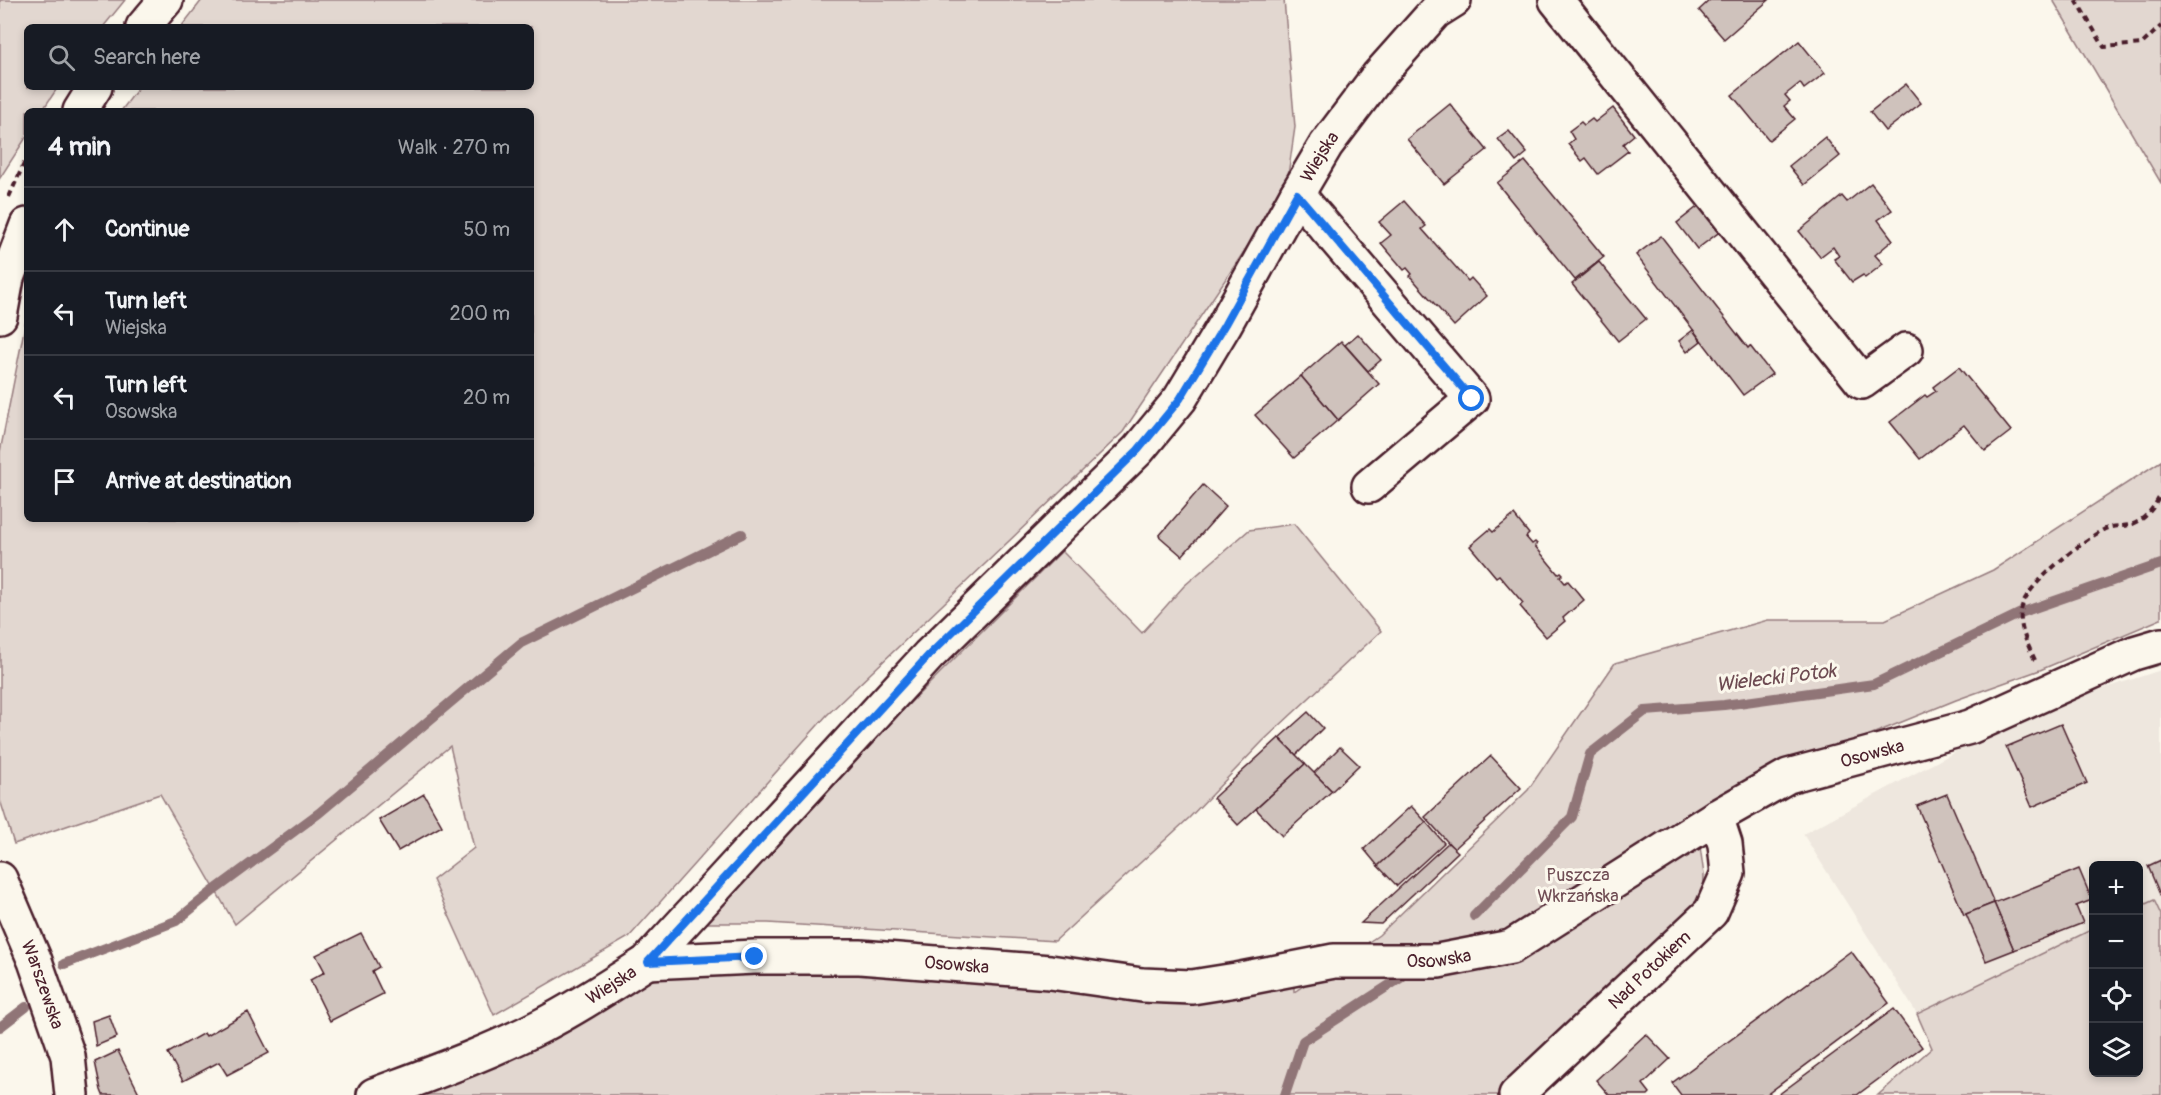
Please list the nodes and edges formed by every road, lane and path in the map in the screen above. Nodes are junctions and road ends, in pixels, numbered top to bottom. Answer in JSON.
{"nodes":[{"id":1,"x":166,"y":0,"type":"edge"},
{"id":2,"x":1454,"y":0,"type":"edge"},
{"id":3,"x":1556,"y":0,"type":"edge"},
{"id":4,"x":2076,"y":0,"type":"edge"},
{"id":5,"x":146,"y":24,"type":"edge"},
{"id":6,"x":2161,"y":26,"type":"edge"},
{"id":7,"x":93,"y":90,"type":"edge"},
{"id":8,"x":83,"y":108,"type":"edge"},
{"id":9,"x":24,"y":174,"type":"edge"},
{"id":10,"x":1297,"y":194,"type":"junction"},
{"id":11,"x":17,"y":213,"type":"edge"},
{"id":12,"x":0,"y":316,"type":"edge"},
{"id":13,"x":1906,"y":350,"type":"dead end"},
{"id":14,"x":1369,"y":486,"type":"dead end"},
{"id":15,"x":2161,"y":494,"type":"edge"},
{"id":16,"x":2022,"y":634,"type":"dead end"},
{"id":17,"x":2161,"y":645,"type":"edge"},
{"id":18,"x":1716,"y":817,"type":"junction"},
{"id":19,"x":0,"y":879,"type":"edge"},
{"id":20,"x":648,"y":962,"type":"junction"},
{"id":21,"x":72,"y":1095,"type":"edge"},
{"id":22,"x":374,"y":1095,"type":"edge"},
{"id":23,"x":1516,"y":1095,"type":"edge"}],
"edges":[{"from":1,"to":5,"type":"street"},
{"from":2,"to":10,"type":"street","name":"Wiejska"},
{"from":3,"to":13,"type":"street"},
{"from":4,"to":6,"type":"path"},
{"from":7,"to":8,"type":"street"},
{"from":9,"to":11,"type":"path"},
{"from":10,"to":14,"type":"street"},
{"from":10,"to":20,"type":"street","name":"Wiejska"},
{"from":11,"to":12,"type":"street"},
{"from":15,"to":16,"type":"path"},
{"from":17,"to":18,"type":"street","name":"Osowska"},
{"from":18,"to":20,"type":"street","name":"Osowska"},
{"from":18,"to":23,"type":"street","name":"Nad Potokiem"},
{"from":19,"to":21,"type":"street","name":"Warszewska"},
{"from":20,"to":22,"type":"street","name":"Wiejska"}]}
